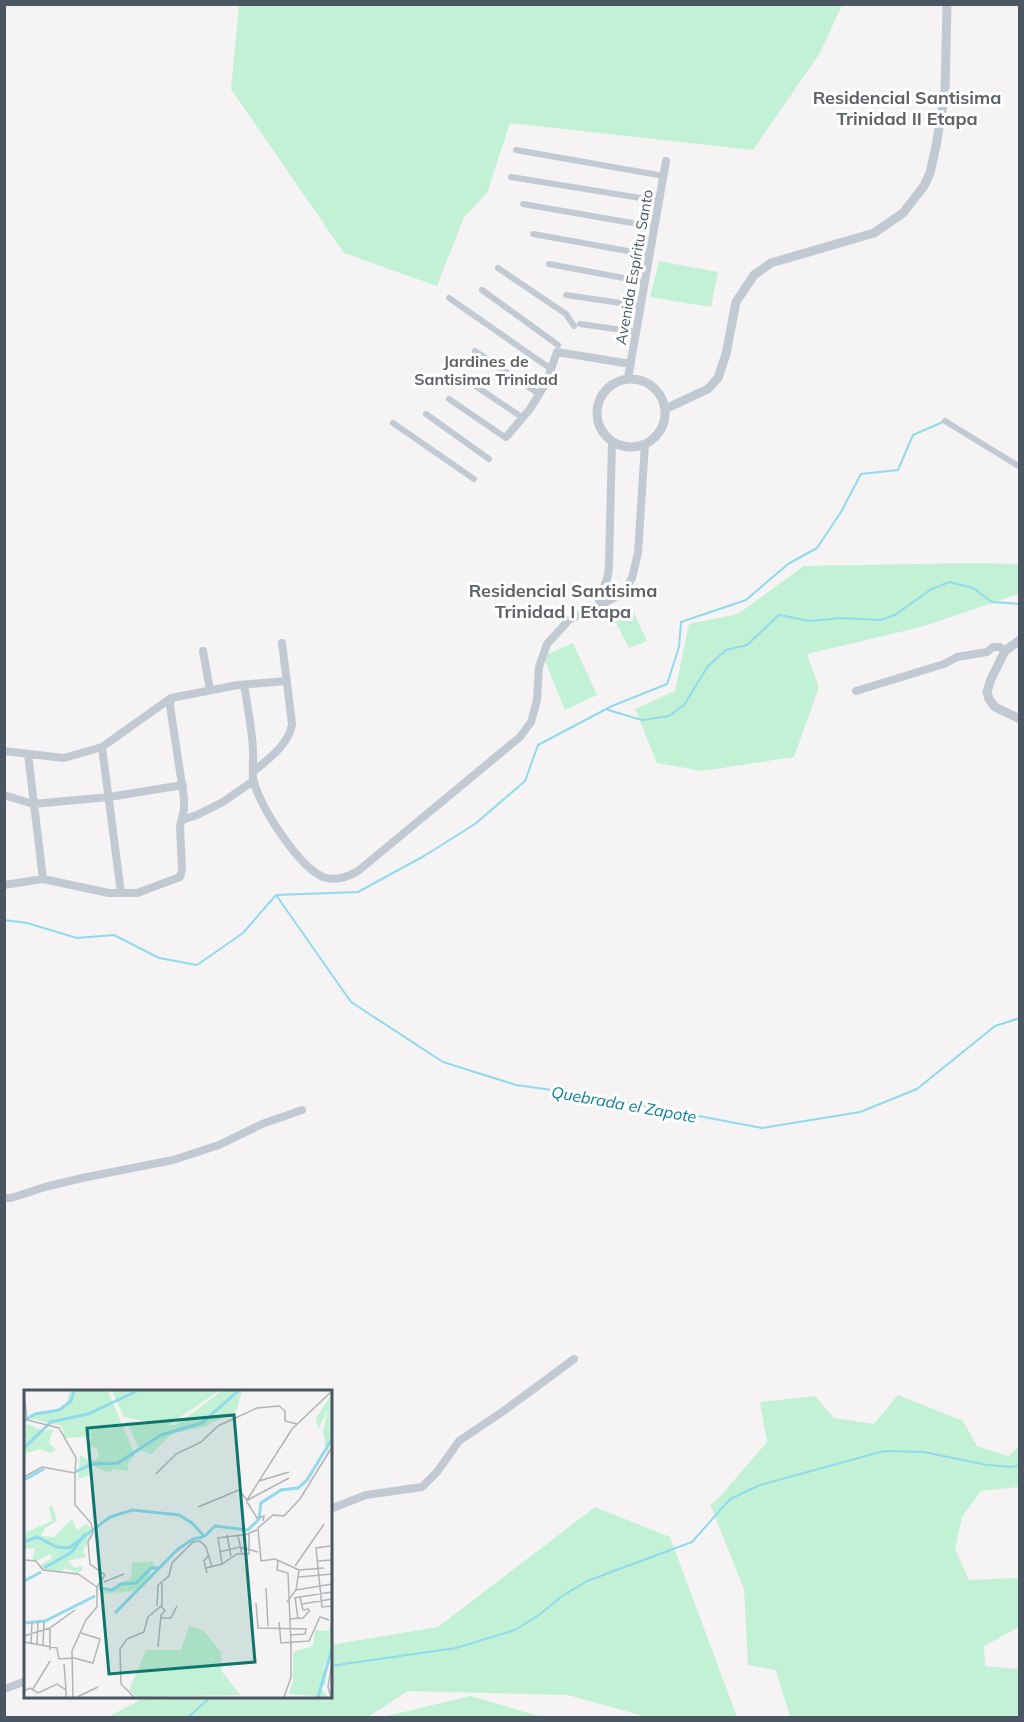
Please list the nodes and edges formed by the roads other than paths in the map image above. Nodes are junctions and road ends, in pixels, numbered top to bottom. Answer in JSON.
{"nodes":[{"id":1,"x":947,"y":4,"type":"edge"},
{"id":2,"x":516,"y":150,"type":"dead end"},
{"id":3,"x":666,"y":161,"type":"dead end"},
{"id":4,"x":664,"y":176,"type":"junction"},
{"id":5,"x":511,"y":177,"type":"dead end"},
{"id":6,"x":659,"y":201,"type":"junction"},
{"id":7,"x":523,"y":204,"type":"dead end"},
{"id":8,"x":655,"y":227,"type":"junction"},
{"id":9,"x":533,"y":234,"type":"dead end"},
{"id":10,"x":650,"y":255,"type":"junction"},
{"id":11,"x":549,"y":264,"type":"dead end"},
{"id":12,"x":498,"y":268,"type":"dead end"},
{"id":13,"x":645,"y":282,"type":"junction"},
{"id":14,"x":482,"y":290,"type":"dead end"},
{"id":15,"x":566,"y":295,"type":"dead end"},
{"id":16,"x":449,"y":298,"type":"dead end"},
{"id":17,"x":641,"y":306,"type":"junction"},
{"id":18,"x":636,"y":332,"type":"junction"},
{"id":19,"x":558,"y":345,"type":"dead end"},
{"id":20,"x":475,"y":351,"type":"dead end"},
{"id":21,"x":631,"y":364,"type":"junction"},
{"id":22,"x":551,"y":369,"type":"junction"},
{"id":23,"x":628,"y":378,"type":"junction"},
{"id":24,"x":465,"y":379,"type":"dead end"},
{"id":25,"x":539,"y":394,"type":"junction"},
{"id":26,"x":449,"y":399,"type":"dead end"},
{"id":27,"x":665,"y":409,"type":"junction"},
{"id":28,"x":426,"y":414,"type":"dead end"},
{"id":29,"x":523,"y":418,"type":"junction"},
{"id":30,"x":945,"y":421,"type":"dead end"},
{"id":31,"x":393,"y":423,"type":"dead end"},
{"id":32,"x":507,"y":436,"type":"joint"},
{"id":33,"x":612,"y":442,"type":"junction"},
{"id":34,"x":645,"y":444,"type":"junction"},
{"id":35,"x":489,"y":459,"type":"dead end"},
{"id":36,"x":1020,"y":467,"type":"edge"},
{"id":37,"x":474,"y":479,"type":"dead end"},
{"id":38,"x":600,"y":603,"type":"junction"},
{"id":39,"x":1020,"y":640,"type":"edge"},
{"id":40,"x":282,"y":643,"type":"dead end"},
{"id":41,"x":203,"y":651,"type":"dead end"},
{"id":42,"x":1005,"y":651,"type":"junction"},
{"id":43,"x":287,"y":681,"type":"junction"},
{"id":44,"x":243,"y":686,"type":"junction"},
{"id":45,"x":210,"y":690,"type":"junction"},
{"id":46,"x":856,"y":691,"type":"dead end"},
{"id":47,"x":168,"y":702,"type":"junction"},
{"id":48,"x":1020,"y":719,"type":"edge"},
{"id":49,"x":102,"y":747,"type":"junction"},
{"id":50,"x":4,"y":751,"type":"edge"},
{"id":51,"x":28,"y":754,"type":"junction"},
{"id":52,"x":253,"y":772,"type":"junction"},
{"id":53,"x":253,"y":781,"type":"junction"},
{"id":54,"x":183,"y":785,"type":"junction"},
{"id":55,"x":169,"y":787,"type":"junction"},
{"id":56,"x":4,"y":795,"type":"edge"},
{"id":57,"x":109,"y":797,"type":"junction"},
{"id":58,"x":184,"y":798,"type":"junction"},
{"id":59,"x":33,"y":804,"type":"junction"},
{"id":60,"x":182,"y":820,"type":"junction"},
{"id":61,"x":43,"y":879,"type":"junction"},
{"id":62,"x":4,"y":885,"type":"edge"},
{"id":63,"x":121,"y":893,"type":"junction"},
{"id":64,"x":302,"y":1110,"type":"dead end"},
{"id":65,"x":4,"y":1198,"type":"edge"},
{"id":66,"x":574,"y":1359,"type":"dead end"},
{"id":67,"x":332,"y":1508,"type":"edge"},
{"id":68,"x":24,"y":1682,"type":"edge"},
{"id":69,"x":4,"y":1689,"type":"edge"}],
"edges":[{"from":1,"to":27,"type":"street"},
{"from":2,"to":4,"type":"street"},
{"from":3,"to":4,"type":"street","name":"Avenida Espíritu Santo"},
{"from":4,"to":6,"type":"street","name":"Avenida Espíritu Santo"},
{"from":5,"to":6,"type":"street"},
{"from":6,"to":8,"type":"street","name":"Avenida Espíritu Santo"},
{"from":7,"to":8,"type":"street"},
{"from":8,"to":10,"type":"street","name":"Avenida Espíritu Santo"},
{"from":9,"to":10,"type":"street"},
{"from":10,"to":13,"type":"street","name":"Avenida Espíritu Santo"},
{"from":11,"to":13,"type":"street"},
{"from":12,"to":18,"type":"street"},
{"from":13,"to":17,"type":"street","name":"Avenida Espíritu Santo"},
{"from":14,"to":19,"type":"street"},
{"from":15,"to":17,"type":"street"},
{"from":16,"to":22,"type":"street"},
{"from":17,"to":18,"type":"street","name":"Avenida Espíritu Santo"},
{"from":18,"to":21,"type":"street","name":"Avenida Espíritu Santo"},
{"from":20,"to":25,"type":"street"},
{"from":21,"to":22,"type":"street"},
{"from":21,"to":23,"type":"street","name":"Avenida Espíritu Santo"},
{"from":22,"to":25,"type":"street"},
{"from":23,"to":27,"type":"street"},
{"from":23,"to":33,"type":"street"},
{"from":24,"to":29,"type":"street"},
{"from":25,"to":29,"type":"street"},
{"from":26,"to":32,"type":"street"},
{"from":27,"to":34,"type":"street"},
{"from":28,"to":35,"type":"street"},
{"from":29,"to":32,"type":"street"},
{"from":30,"to":36,"type":"street"},
{"from":31,"to":37,"type":"street"},
{"from":33,"to":34,"type":"street"},
{"from":33,"to":38,"type":"street"},
{"from":34,"to":38,"type":"street"},
{"from":38,"to":53,"type":"street"},
{"from":39,"to":42,"type":"street"},
{"from":40,"to":43,"type":"street"},
{"from":41,"to":45,"type":"street"},
{"from":42,"to":46,"type":"street"},
{"from":42,"to":48,"type":"street"},
{"from":43,"to":44,"type":"street"},
{"from":43,"to":52,"type":"street"},
{"from":44,"to":45,"type":"street"},
{"from":44,"to":52,"type":"street"},
{"from":45,"to":47,"type":"street"},
{"from":47,"to":49,"type":"street"},
{"from":47,"to":54,"type":"street"},
{"from":49,"to":51,"type":"street"},
{"from":49,"to":57,"type":"street"},
{"from":50,"to":51,"type":"street"},
{"from":51,"to":59,"type":"street"},
{"from":52,"to":53,"type":"street"},
{"from":53,"to":60,"type":"street"},
{"from":54,"to":55,"type":"street"},
{"from":54,"to":58,"type":"street"},
{"from":55,"to":57,"type":"street"},
{"from":55,"to":58,"type":"street"},
{"from":56,"to":59,"type":"street"},
{"from":57,"to":59,"type":"street"},
{"from":57,"to":63,"type":"street"},
{"from":58,"to":60,"type":"street"},
{"from":59,"to":61,"type":"street"},
{"from":60,"to":63,"type":"street"},
{"from":61,"to":62,"type":"street"},
{"from":61,"to":63,"type":"street"},
{"from":64,"to":65,"type":"street"},
{"from":66,"to":67,"type":"street"},
{"from":68,"to":69,"type":"street"}]}
